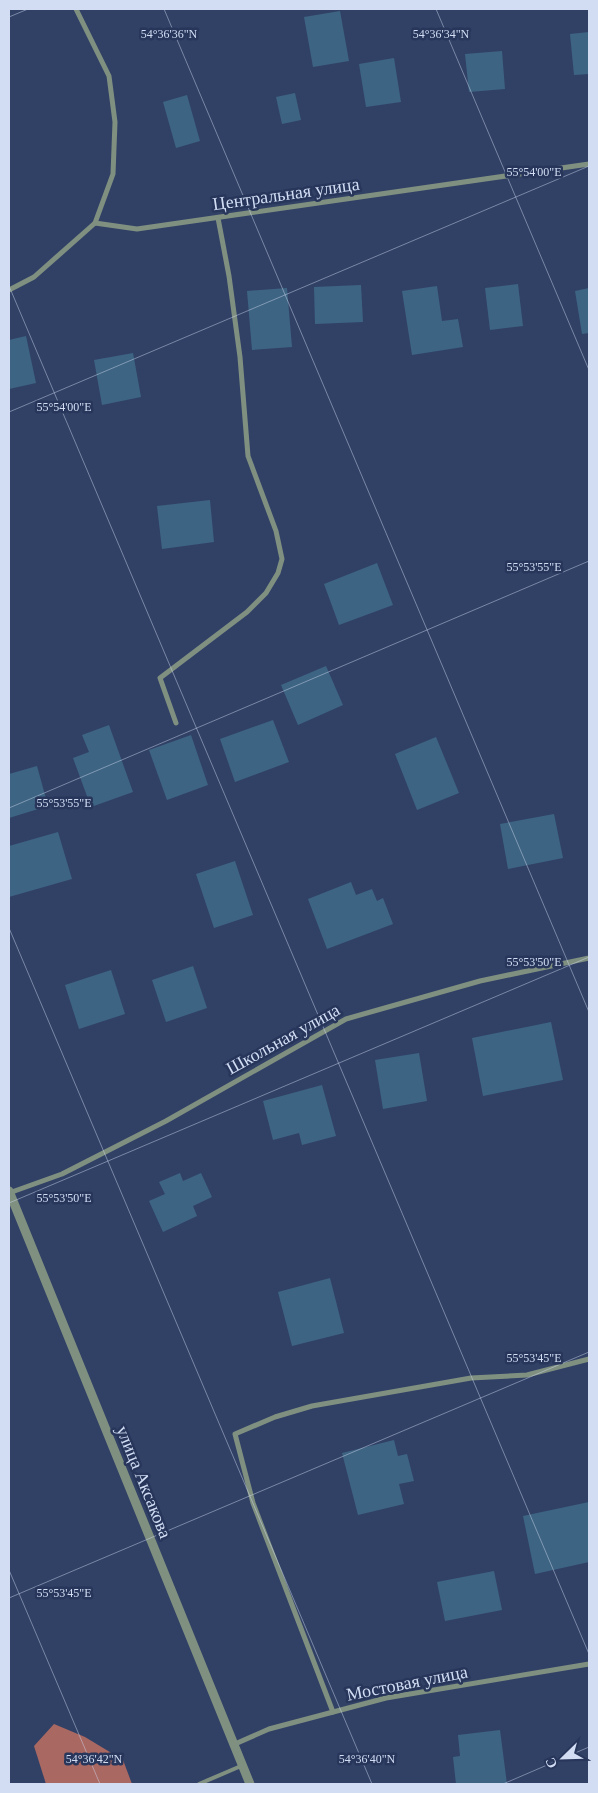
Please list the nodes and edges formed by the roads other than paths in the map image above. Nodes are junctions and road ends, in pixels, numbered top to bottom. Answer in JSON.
{"nodes":[{"id":1,"x":76,"y":9,"type":"edge"},
{"id":2,"x":589,"y":164,"type":"edge"},
{"id":3,"x":218,"y":218,"type":"junction"},
{"id":4,"x":95,"y":223,"type":"junction"},
{"id":5,"x":9,"y":290,"type":"edge"},
{"id":6,"x":176,"y":723,"type":"dead end"},
{"id":7,"x":589,"y":958,"type":"edge"},
{"id":8,"x":9,"y":1192,"type":"edge"},
{"id":9,"x":589,"y":1359,"type":"edge"},
{"id":10,"x":589,"y":1664,"type":"edge"},
{"id":11,"x":333,"y":1712,"type":"junction"},
{"id":12,"x":235,"y":1744,"type":"junction"},
{"id":13,"x":243,"y":1765,"type":"junction"},
{"id":14,"x":199,"y":1784,"type":"edge"},
{"id":15,"x":250,"y":1784,"type":"edge"}],
"edges":[{"from":1,"to":4,"type":"street"},
{"from":2,"to":3,"type":"street","name":"Центральная улица"},
{"from":3,"to":4,"type":"street","name":"Центральная улица"},
{"from":3,"to":6,"type":"street"},
{"from":4,"to":5,"type":"street"},
{"from":7,"to":8,"type":"street","name":"Школьная улица"},
{"from":8,"to":12,"type":"street","name":"улица Аксакова"},
{"from":9,"to":11,"type":"street"},
{"from":10,"to":11,"type":"street","name":"Мостовая улица"},
{"from":11,"to":12,"type":"street","name":"Мостовая улица"},
{"from":12,"to":13,"type":"street","name":"улица Аксакова"},
{"from":13,"to":14,"type":"lane"},
{"from":13,"to":15,"type":"street","name":"улица Аксакова"}]}
